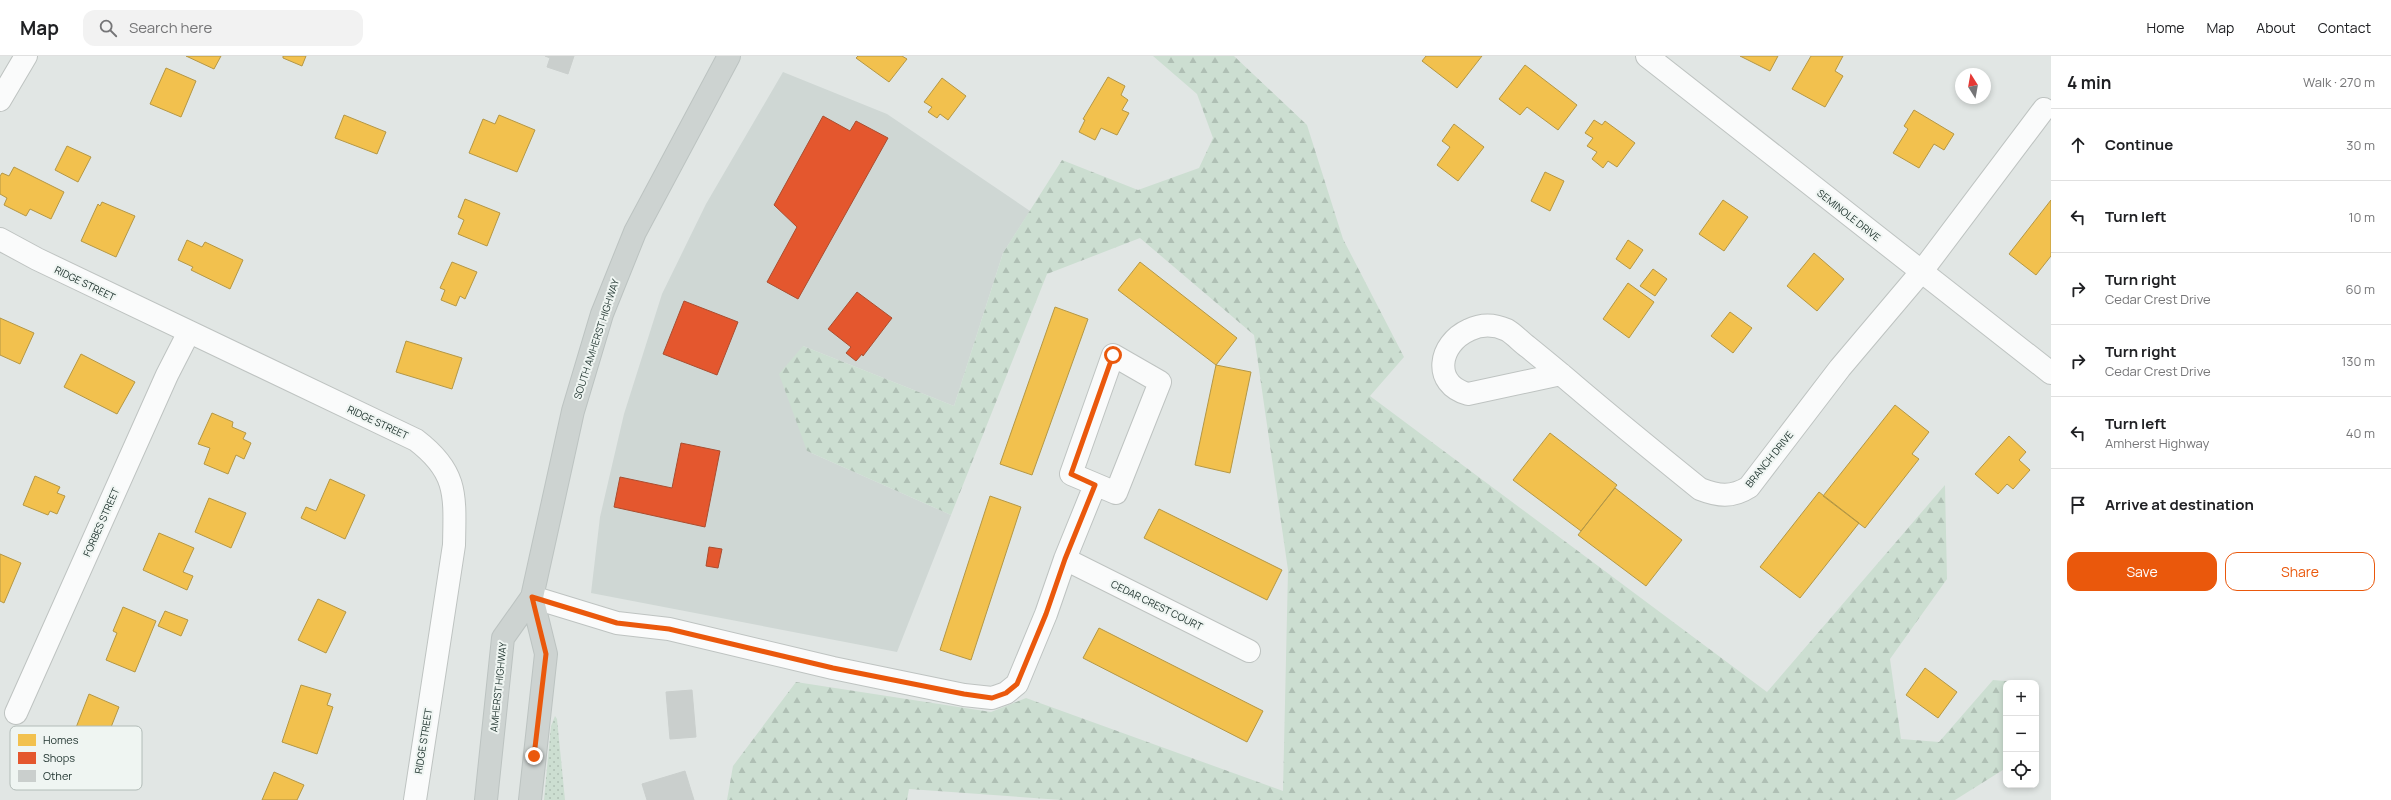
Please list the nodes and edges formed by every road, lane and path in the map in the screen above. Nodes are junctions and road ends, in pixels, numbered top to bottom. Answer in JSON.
{"nodes":[{"id":1,"x":26,"y":56,"type":"edge"},
{"id":2,"x":729,"y":56,"type":"edge"},
{"id":3,"x":1647,"y":56,"type":"edge"},
{"id":4,"x":0,"y":100,"type":"edge"},
{"id":5,"x":2044,"y":109,"type":"dead end"},
{"id":6,"x":0,"y":239,"type":"edge"},
{"id":7,"x":1922,"y":272,"type":"junction"},
{"id":8,"x":189,"y":332,"type":"junction"},
{"id":9,"x":2048,"y":363,"type":"edge"},
{"id":10,"x":1561,"y":374,"type":"junction"},
{"id":11,"x":1095,"y":485,"type":"junction"},
{"id":12,"x":1065,"y":559,"type":"junction"},
{"id":13,"x":532,"y":597,"type":"junction"},
{"id":14,"x":1249,"y":651,"type":"dead end"},
{"id":15,"x":16,"y":713,"type":"dead end"},
{"id":16,"x":414,"y":800,"type":"edge"},
{"id":17,"x":486,"y":800,"type":"edge"},
{"id":18,"x":530,"y":800,"type":"edge"}],
"edges":[{"from":1,"to":4,"type":"street"},
{"from":2,"to":13,"type":"main road","name":"SOUTH AMHERST HIGHWAY"},
{"from":3,"to":7,"type":"street","name":"SEMINOLE DRIVE"},
{"from":5,"to":7,"type":"street","name":"BRANCH DRIVE"},
{"from":6,"to":8,"type":"street","name":"RIDGE STREET"},
{"from":7,"to":9,"type":"street","name":"SEMINOLE DRIVE"},
{"from":7,"to":10,"type":"street","name":"BRANCH DRIVE"},
{"from":8,"to":15,"type":"street","name":"FORBES STREET"},
{"from":8,"to":16,"type":"street","name":"RIDGE STREET"},
{"from":10,"to":10,"type":"street","name":"BRANCH DRIVE"},
{"from":11,"to":11,"type":"street"},
{"from":11,"to":12,"type":"street"},
{"from":12,"to":13,"type":"street"},
{"from":12,"to":14,"type":"street","name":"CEDAR CREST COURT"},
{"from":13,"to":17,"type":"main road","name":"AMHERST HIGHWAY"},
{"from":13,"to":18,"type":"main road"}]}
